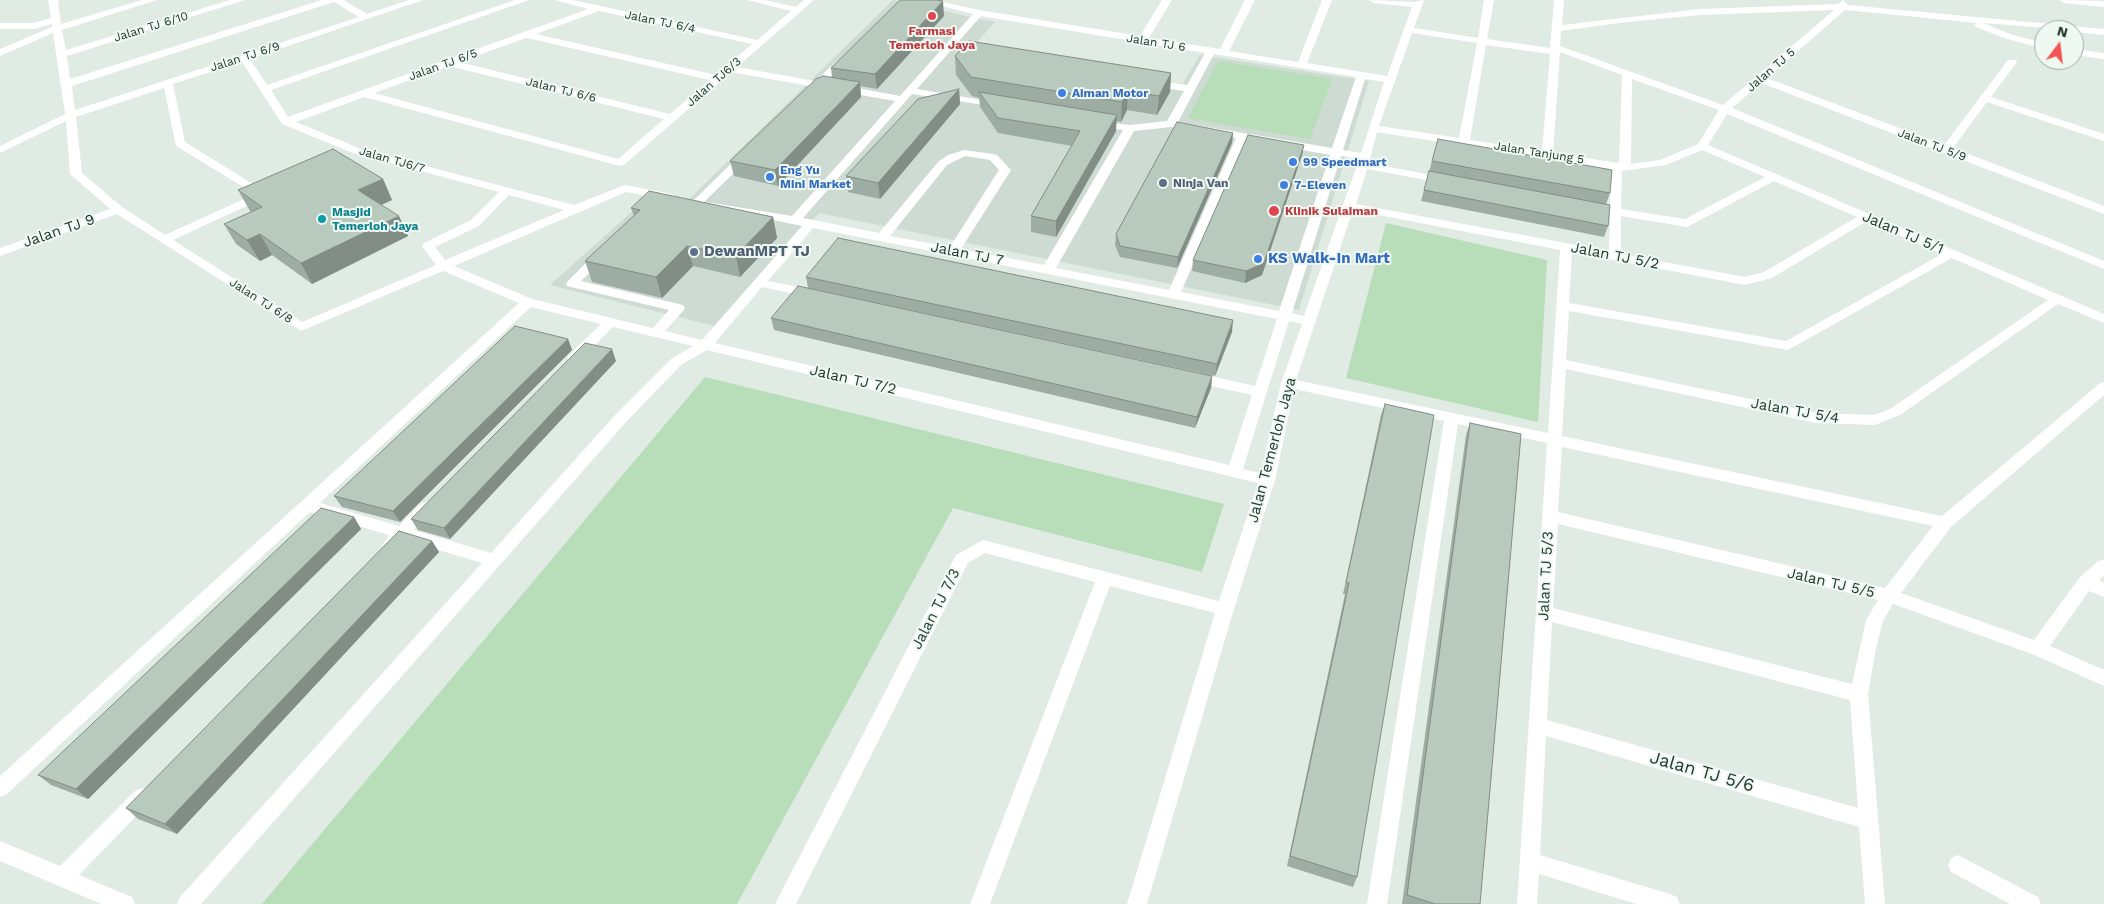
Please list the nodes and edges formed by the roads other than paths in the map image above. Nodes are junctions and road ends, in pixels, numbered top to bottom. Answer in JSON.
{"nodes":[{"id":1,"x":54,"y":0,"type":"edge"},
{"id":2,"x":152,"y":0,"type":"edge"},
{"id":3,"x":240,"y":0,"type":"edge"},
{"id":4,"x":330,"y":0,"type":"edge"},
{"id":5,"x":338,"y":0,"type":"edge"},
{"id":6,"x":418,"y":0,"type":"edge"},
{"id":7,"x":524,"y":0,"type":"edge"},
{"id":8,"x":560,"y":0,"type":"edge"},
{"id":9,"x":752,"y":0,"type":"edge"},
{"id":10,"x":809,"y":0,"type":"edge"},
{"id":11,"x":922,"y":0,"type":"edge"},
{"id":12,"x":1167,"y":0,"type":"edge"},
{"id":13,"x":1250,"y":0,"type":"edge"},
{"id":14,"x":1328,"y":0,"type":"edge"},
{"id":15,"x":1374,"y":0,"type":"edge"},
{"id":16,"x":1489,"y":0,"type":"edge"},
{"id":17,"x":1558,"y":0,"type":"edge"},
{"id":18,"x":1699,"y":0,"type":"edge"},
{"id":19,"x":2066,"y":0,"type":"edge"},
{"id":20,"x":1418,"y":3,"type":"edge"},
{"id":21,"x":1843,"y":4,"type":"edge"},
{"id":22,"x":2104,"y":4,"type":"edge"},
{"id":23,"x":599,"y":8,"type":"junction"},
{"id":24,"x":798,"y":10,"type":"junction"},
{"id":25,"x":1700,"y":12,"type":"junction"},
{"id":26,"x":979,"y":13,"type":"junction"},
{"id":27,"x":366,"y":17,"type":"junction"},
{"id":28,"x":1962,"y":18,"type":"junction"},
{"id":29,"x":0,"y":21,"type":"edge"},
{"id":30,"x":57,"y":24,"type":"junction"},
{"id":31,"x":0,"y":26,"type":"edge"},
{"id":32,"x":1556,"y":29,"type":"junction"},
{"id":33,"x":1408,"y":30,"type":"junction"},
{"id":34,"x":2104,"y":32,"type":"edge"},
{"id":35,"x":527,"y":35,"type":"junction"},
{"id":36,"x":1142,"y":41,"type":"junction"},
{"id":37,"x":1482,"y":41,"type":"junction"},
{"id":38,"x":759,"y":43,"type":"junction"},
{"id":39,"x":2034,"y":43,"type":"edge"},
{"id":40,"x":1555,"y":49,"type":"junction"},
{"id":41,"x":1211,"y":51,"type":"junction"},
{"id":42,"x":850,"y":52,"type":"edge"},
{"id":43,"x":0,"y":53,"type":"edge"},
{"id":44,"x":1223,"y":53,"type":"junction"},
{"id":45,"x":2084,"y":53,"type":"edge"},
{"id":46,"x":62,"y":54,"type":"junction"},
{"id":47,"x":2104,"y":56,"type":"edge"},
{"id":48,"x":244,"y":57,"type":"junction"},
{"id":49,"x":2012,"y":62,"type":"dead end"},
{"id":50,"x":449,"y":63,"type":"junction"},
{"id":51,"x":1301,"y":67,"type":"junction"},
{"id":52,"x":729,"y":69,"type":"junction"},
{"id":53,"x":1627,"y":74,"type":"junction"},
{"id":54,"x":1361,"y":76,"type":"junction"},
{"id":55,"x":718,"y":79,"type":"junction"},
{"id":56,"x":1761,"y":79,"type":"junction"},
{"id":57,"x":1391,"y":80,"type":"junction"},
{"id":58,"x":1142,"y":82,"type":"edge"},
{"id":59,"x":168,"y":83,"type":"junction"},
{"id":60,"x":66,"y":84,"type":"junction"},
{"id":61,"x":817,"y":84,"type":"junction"},
{"id":62,"x":264,"y":89,"type":"junction"},
{"id":63,"x":1190,"y":89,"type":"junction"},
{"id":64,"x":364,"y":94,"type":"junction"},
{"id":65,"x":906,"y":95,"type":"junction"},
{"id":66,"x":803,"y":98,"type":"edge"},
{"id":67,"x":1985,"y":98,"type":"junction"},
{"id":68,"x":1015,"y":109,"type":"edge"},
{"id":69,"x":1725,"y":109,"type":"junction"},
{"id":70,"x":71,"y":114,"type":"junction"},
{"id":71,"x":673,"y":118,"type":"junction"},
{"id":72,"x":1082,"y":120,"type":"edge"},
{"id":73,"x":286,"y":122,"type":"junction"},
{"id":74,"x":1172,"y":124,"type":"junction"},
{"id":75,"x":1130,"y":128,"type":"junction"},
{"id":76,"x":1373,"y":128,"type":"junction"},
{"id":77,"x":1243,"y":136,"type":"junction"},
{"id":78,"x":2104,"y":138,"type":"edge"},
{"id":79,"x":1464,"y":141,"type":"junction"},
{"id":80,"x":754,"y":146,"type":"edge"},
{"id":81,"x":1702,"y":146,"type":"junction"},
{"id":82,"x":0,"y":150,"type":"edge"},
{"id":83,"x":1946,"y":150,"type":"junction"},
{"id":84,"x":357,"y":151,"type":"junction"},
{"id":85,"x":1336,"y":152,"type":"junction"},
{"id":86,"x":1547,"y":155,"type":"junction"},
{"id":87,"x":340,"y":159,"type":"edge"},
{"id":88,"x":1364,"y":161,"type":"junction"},
{"id":89,"x":1620,"y":167,"type":"junction"},
{"id":90,"x":623,"y":175,"type":"junction"},
{"id":91,"x":1774,"y":178,"type":"junction"},
{"id":92,"x":1460,"y":183,"type":"edge"},
{"id":93,"x":505,"y":193,"type":"junction"},
{"id":94,"x":663,"y":195,"type":"junction"},
{"id":95,"x":689,"y":200,"type":"junction"},
{"id":96,"x":1576,"y":205,"type":"edge"},
{"id":97,"x":651,"y":206,"type":"edge"},
{"id":98,"x":1349,"y":206,"type":"junction"},
{"id":99,"x":574,"y":209,"type":"junction"},
{"id":100,"x":118,"y":210,"type":"junction"},
{"id":101,"x":2104,"y":210,"type":"edge"},
{"id":102,"x":1615,"y":212,"type":"junction"},
{"id":103,"x":1866,"y":217,"type":"junction"},
{"id":104,"x":794,"y":221,"type":"junction"},
{"id":105,"x":810,"y":224,"type":"junction"},
{"id":106,"x":882,"y":238,"type":"junction"},
{"id":107,"x":165,"y":239,"type":"junction"},
{"id":108,"x":612,"y":244,"type":"edge"},
{"id":109,"x":1566,"y":247,"type":"junction"},
{"id":110,"x":0,"y":252,"type":"edge"},
{"id":111,"x":953,"y":252,"type":"junction"},
{"id":112,"x":1952,"y":253,"type":"junction"},
{"id":113,"x":1615,"y":256,"type":"junction"},
{"id":114,"x":2104,"y":265,"type":"edge"},
{"id":115,"x":443,"y":266,"type":"junction"},
{"id":116,"x":1048,"y":270,"type":"junction"},
{"id":117,"x":760,"y":283,"type":"junction"},
{"id":118,"x":1173,"y":295,"type":"junction"},
{"id":119,"x":827,"y":297,"type":"edge"},
{"id":120,"x":2058,"y":299,"type":"junction"},
{"id":121,"x":528,"y":302,"type":"junction"},
{"id":122,"x":1563,"y":306,"type":"junction"},
{"id":123,"x":1284,"y":317,"type":"junction"},
{"id":124,"x":2104,"y":319,"type":"edge"},
{"id":125,"x":1309,"y":321,"type":"junction"},
{"id":126,"x":610,"y":322,"type":"junction"},
{"id":127,"x":656,"y":332,"type":"junction"},
{"id":128,"x":705,"y":345,"type":"junction"},
{"id":129,"x":1559,"y":363,"type":"junction"},
{"id":130,"x":561,"y":371,"type":"edge"},
{"id":131,"x":1183,"y":375,"type":"edge"},
{"id":132,"x":1288,"y":383,"type":"junction"},
{"id":133,"x":2103,"y":387,"type":"edge"},
{"id":134,"x":1260,"y":392,"type":"junction"},
{"id":135,"x":1452,"y":418,"type":"junction"},
{"id":136,"x":1554,"y":440,"type":"junction"},
{"id":137,"x":1234,"y":471,"type":"junction"},
{"id":138,"x":1267,"y":480,"type":"junction"},
{"id":139,"x":436,"y":498,"type":"edge"},
{"id":140,"x":307,"y":505,"type":"junction"},
{"id":141,"x":1550,"y":516,"type":"junction"},
{"id":142,"x":1945,"y":523,"type":"junction"},
{"id":143,"x":401,"y":534,"type":"junction"},
{"id":144,"x":380,"y":555,"type":"edge"},
{"id":145,"x":493,"y":560,"type":"junction"},
{"id":146,"x":2104,"y":566,"type":"edge"},
{"id":147,"x":1105,"y":576,"type":"junction"},
{"id":148,"x":2086,"y":582,"type":"junction"},
{"id":149,"x":2104,"y":590,"type":"edge"},
{"id":150,"x":1889,"y":596,"type":"junction"},
{"id":151,"x":1225,"y":609,"type":"junction"},
{"id":152,"x":1544,"y":613,"type":"junction"},
{"id":153,"x":2038,"y":649,"type":"junction"},
{"id":154,"x":2104,"y":678,"type":"edge"},
{"id":155,"x":1859,"y":694,"type":"junction"},
{"id":156,"x":1538,"y":725,"type":"junction"},
{"id":157,"x":152,"y":786,"type":"edge"},
{"id":158,"x":0,"y":788,"type":"edge"},
{"id":159,"x":1867,"y":820,"type":"junction"},
{"id":160,"x":0,"y":851,"type":"edge"},
{"id":161,"x":1530,"y":862,"type":"junction"},
{"id":162,"x":1958,"y":865,"type":"dead end"},
{"id":163,"x":62,"y":878,"type":"junction"},
{"id":164,"x":125,"y":904,"type":"edge"},
{"id":165,"x":187,"y":904,"type":"edge"},
{"id":166,"x":785,"y":904,"type":"edge"},
{"id":167,"x":980,"y":904,"type":"edge"},
{"id":168,"x":1137,"y":904,"type":"edge"},
{"id":169,"x":1377,"y":904,"type":"edge"},
{"id":170,"x":1527,"y":904,"type":"edge"},
{"id":171,"x":1670,"y":904,"type":"edge"},
{"id":172,"x":1875,"y":904,"type":"edge"},
{"id":173,"x":2031,"y":904,"type":"edge"}],
"edges":[{"from":1,"to":30,"type":"street","name":"Jalan TJ 6/8"},
{"from":2,"to":30,"type":"street"},
{"from":3,"to":46,"type":"street","name":"Jalan TJ 6/10"},
{"from":4,"to":60,"type":"street"},
{"from":5,"to":27,"type":"street"},
{"from":6,"to":27,"type":"street","name":"Jalan TJ 6/9"},
{"from":7,"to":62,"type":"street"},
{"from":8,"to":23,"type":"street","name":"Jalan TJ 6/4"},
{"from":9,"to":24,"type":"street"},
{"from":10,"to":24,"type":"street","name":"Jalan TJ6/3"},
{"from":11,"to":26,"type":"street","name":"Jalan TJ 6"},
{"from":12,"to":36,"type":"street"},
{"from":13,"to":44,"type":"street"},
{"from":14,"to":51,"type":"street"},
{"from":15,"to":20,"type":"street"},
{"from":16,"to":37,"type":"street"},
{"from":17,"to":32,"type":"street"},
{"from":18,"to":25,"type":"street"},
{"from":19,"to":22,"type":"street"},
{"from":20,"to":33,"type":"street","name":"Jalan Temerloh Jaya"},
{"from":21,"to":25,"type":"street"},
{"from":21,"to":28,"type":"street"},
{"from":21,"to":56,"type":"street","name":"Jalan TJ 5"},
{"from":23,"to":35,"type":"street","name":"Jalan TJ 6/5"},
{"from":23,"to":38,"type":"street","name":"Jalan TJ 6/4"},
{"from":24,"to":38,"type":"street","name":"Jalan TJ6/3"},
{"from":25,"to":32,"type":"street"},
{"from":26,"to":36,"type":"street","name":"Jalan TJ 6"},
{"from":26,"to":65,"type":"street"},
{"from":27,"to":48,"type":"street","name":"Jalan TJ 6/9"},
{"from":28,"to":34,"type":"street"},
{"from":28,"to":39,"type":"street"},
{"from":29,"to":30,"type":"street"},
{"from":30,"to":31,"type":"street"},
{"from":30,"to":43,"type":"street"},
{"from":30,"to":46,"type":"street","name":"Jalan TJ 6/8"},
{"from":32,"to":40,"type":"street"},
{"from":33,"to":37,"type":"street"},
{"from":33,"to":57,"type":"street","name":"Jalan Temerloh Jaya"},
{"from":35,"to":50,"type":"street","name":"Jalan TJ 6/5"},
{"from":35,"to":55,"type":"street"},
{"from":36,"to":41,"type":"street","name":"Jalan TJ 6"},
{"from":37,"to":40,"type":"street"},
{"from":37,"to":79,"type":"street"},
{"from":38,"to":52,"type":"street","name":"Jalan TJ6/3"},
{"from":40,"to":53,"type":"street"},
{"from":40,"to":86,"type":"street"},
{"from":41,"to":44,"type":"street","name":"Jalan TJ 6"},
{"from":41,"to":63,"type":"street"},
{"from":42,"to":61,"type":"street"},
{"from":44,"to":51,"type":"street","name":"Jalan TJ 6"},
{"from":45,"to":47,"type":"street"},
{"from":46,"to":60,"type":"street","name":"Jalan TJ 6/8"},
{"from":48,"to":59,"type":"street","name":"Jalan TJ 6/9"},
{"from":48,"to":62,"type":"street"},
{"from":49,"to":67,"type":"street"},
{"from":50,"to":64,"type":"street","name":"Jalan TJ 6/5"},
{"from":50,"to":71,"type":"street","name":"Jalan TJ 6/6"},
{"from":51,"to":54,"type":"street","name":"Jalan TJ 6"},
{"from":52,"to":55,"type":"street","name":"Jalan TJ6/3"},
{"from":52,"to":61,"type":"street"},
{"from":53,"to":69,"type":"street"},
{"from":53,"to":89,"type":"street"},
{"from":54,"to":57,"type":"street","name":"Jalan TJ 6"},
{"from":54,"to":85,"type":"street"},
{"from":55,"to":71,"type":"street","name":"Jalan TJ6/3"},
{"from":56,"to":69,"type":"street","name":"Jalan TJ 5"},
{"from":56,"to":83,"type":"street","name":"Jalan TJ 5/9"},
{"from":57,"to":76,"type":"street","name":"Jalan Temerloh Jaya"},
{"from":58,"to":63,"type":"street"},
{"from":59,"to":70,"type":"street","name":"Jalan TJ 6/9"},
{"from":59,"to":107,"type":"street"},
{"from":60,"to":70,"type":"street","name":"Jalan TJ 6/8"},
{"from":61,"to":65,"type":"street"},
{"from":61,"to":66,"type":"street"},
{"from":62,"to":73,"type":"street"},
{"from":63,"to":74,"type":"street"},
{"from":64,"to":73,"type":"street","name":"Jalan TJ 6/5"},
{"from":64,"to":90,"type":"street","name":"Jalan TJ 7"},
{"from":65,"to":68,"type":"street"},
{"from":65,"to":104,"type":"street"},
{"from":67,"to":78,"type":"street"},
{"from":67,"to":83,"type":"street"},
{"from":69,"to":81,"type":"street","name":"Jalan TJ 5"},
{"from":69,"to":114,"type":"street"},
{"from":70,"to":82,"type":"street","name":"Jalan TJ 6/9"},
{"from":70,"to":100,"type":"street","name":"Jalan TJ 6/8"},
{"from":71,"to":90,"type":"street","name":"Jalan TJ6/3"},
{"from":72,"to":75,"type":"street"},
{"from":73,"to":84,"type":"street","name":"Jalan TJ6/7"},
{"from":74,"to":75,"type":"street"},
{"from":74,"to":77,"type":"street"},
{"from":75,"to":116,"type":"street"},
{"from":76,"to":79,"type":"street","name":"Jalan Tanjung 5"},
{"from":76,"to":88,"type":"street","name":"Jalan Temerloh Jaya"},
{"from":77,"to":85,"type":"street"},
{"from":77,"to":118,"type":"street"},
{"from":79,"to":86,"type":"street","name":"Jalan Tanjung 5"},
{"from":80,"to":95,"type":"street"},
{"from":81,"to":89,"type":"street","name":"Jalan Tanjung 5"},
{"from":81,"to":91,"type":"street","name":"Jalan TJ 5/1"},
{"from":83,"to":101,"type":"street","name":"Jalan TJ 5/9"},
{"from":84,"to":87,"type":"street"},
{"from":84,"to":93,"type":"street","name":"Jalan TJ6/7"},
{"from":85,"to":88,"type":"street"},
{"from":85,"to":123,"type":"street"},
{"from":86,"to":89,"type":"street","name":"Jalan Tanjung 5"},
{"from":88,"to":92,"type":"street"},
{"from":88,"to":98,"type":"street","name":"Jalan Temerloh Jaya"},
{"from":89,"to":102,"type":"street"},
{"from":90,"to":94,"type":"street","name":"Jalan TJ 7"},
{"from":90,"to":99,"type":"street","name":"Jalan TJ 6/8"},
{"from":91,"to":102,"type":"street"},
{"from":91,"to":103,"type":"street","name":"Jalan TJ 5/1"},
{"from":93,"to":99,"type":"street","name":"Jalan TJ6/7"},
{"from":93,"to":115,"type":"street"},
{"from":94,"to":95,"type":"street","name":"Jalan TJ 7"},
{"from":94,"to":97,"type":"street"},
{"from":95,"to":104,"type":"street","name":"Jalan TJ 7"},
{"from":96,"to":102,"type":"street"},
{"from":98,"to":109,"type":"street","name":"Jalan TJ 5/2"},
{"from":98,"to":125,"type":"street","name":"Jalan Temerloh Jaya"},
{"from":99,"to":115,"type":"street","name":"Jalan TJ 6/8"},
{"from":100,"to":107,"type":"street","name":"Jalan TJ 6/8"},
{"from":100,"to":110,"type":"street","name":"Jalan TJ 9"},
{"from":102,"to":113,"type":"street"},
{"from":103,"to":112,"type":"street","name":"Jalan TJ 5/1"},
{"from":103,"to":113,"type":"street","name":"Jalan TJ 5/2"},
{"from":104,"to":105,"type":"street","name":"Jalan TJ 7"},
{"from":105,"to":106,"type":"street","name":"Jalan TJ 7"},
{"from":105,"to":117,"type":"street"},
{"from":106,"to":111,"type":"street","name":"Jalan TJ 7"},
{"from":106,"to":111,"type":"street"},
{"from":107,"to":115,"type":"street","name":"Jalan TJ 6/8"},
{"from":108,"to":127,"type":"street"},
{"from":109,"to":113,"type":"street","name":"Jalan TJ 5/2"},
{"from":109,"to":122,"type":"street","name":"Jalan TJ 5/3"},
{"from":111,"to":116,"type":"street","name":"Jalan TJ 7"},
{"from":112,"to":120,"type":"street","name":"Jalan TJ 5/1"},
{"from":112,"to":122,"type":"street"},
{"from":115,"to":121,"type":"street","name":"Jalan TJ 7/2"},
{"from":116,"to":118,"type":"street","name":"Jalan TJ 7"},
{"from":117,"to":119,"type":"street"},
{"from":117,"to":128,"type":"street"},
{"from":118,"to":123,"type":"street","name":"Jalan TJ 7"},
{"from":120,"to":124,"type":"street","name":"Jalan TJ 5/1"},
{"from":120,"to":129,"type":"street","name":"Jalan TJ 5/4"},
{"from":121,"to":126,"type":"street","name":"Jalan TJ 7/2"},
{"from":121,"to":140,"type":"street"},
{"from":122,"to":129,"type":"street","name":"Jalan TJ 5/3"},
{"from":123,"to":125,"type":"street","name":"Jalan TJ 7"},
{"from":123,"to":134,"type":"street"},
{"from":125,"to":132,"type":"street","name":"Jalan Temerloh Jaya"},
{"from":126,"to":127,"type":"street","name":"Jalan TJ 7/2"},
{"from":126,"to":130,"type":"street"},
{"from":127,"to":128,"type":"street","name":"Jalan TJ 7/2"},
{"from":128,"to":137,"type":"street","name":"Jalan TJ 7/2"},
{"from":128,"to":145,"type":"street"},
{"from":129,"to":136,"type":"street","name":"Jalan TJ 5/3"},
{"from":131,"to":134,"type":"street"},
{"from":132,"to":135,"type":"street"},
{"from":132,"to":138,"type":"street","name":"Jalan Temerloh Jaya"},
{"from":133,"to":142,"type":"street"},
{"from":134,"to":137,"type":"street"},
{"from":135,"to":136,"type":"street"},
{"from":135,"to":169,"type":"street"},
{"from":136,"to":141,"type":"street","name":"Jalan TJ 5/3"},
{"from":136,"to":142,"type":"street"},
{"from":137,"to":138,"type":"street","name":"Jalan TJ 7/2"},
{"from":138,"to":151,"type":"street","name":"Jalan Temerloh Jaya"},
{"from":139,"to":143,"type":"street"},
{"from":140,"to":143,"type":"street"},
{"from":140,"to":158,"type":"street"},
{"from":141,"to":150,"type":"street","name":"Jalan TJ 5/5"},
{"from":141,"to":152,"type":"street","name":"Jalan TJ 5/3"},
{"from":142,"to":150,"type":"street"},
{"from":143,"to":144,"type":"street"},
{"from":143,"to":145,"type":"street"},
{"from":145,"to":165,"type":"street"},
{"from":146,"to":148,"type":"street"},
{"from":147,"to":151,"type":"street","name":"Jalan TJ 7/3"},
{"from":147,"to":166,"type":"street","name":"Jalan TJ 7/3"},
{"from":147,"to":167,"type":"street"},
{"from":148,"to":149,"type":"street"},
{"from":148,"to":153,"type":"street"},
{"from":150,"to":153,"type":"street","name":"Jalan TJ 5/5"},
{"from":150,"to":155,"type":"street"},
{"from":151,"to":168,"type":"street","name":"Jalan Temerloh Jaya"},
{"from":152,"to":155,"type":"street"},
{"from":152,"to":156,"type":"street","name":"Jalan TJ 5/3"},
{"from":153,"to":154,"type":"street","name":"Jalan TJ 5/5"},
{"from":155,"to":159,"type":"street"},
{"from":156,"to":159,"type":"street","name":"Jalan TJ 5/6"},
{"from":156,"to":161,"type":"street","name":"Jalan TJ 5/3"},
{"from":157,"to":163,"type":"street"},
{"from":159,"to":172,"type":"street"},
{"from":160,"to":163,"type":"street"},
{"from":161,"to":170,"type":"street","name":"Jalan TJ 5/3"},
{"from":161,"to":171,"type":"street"},
{"from":162,"to":173,"type":"street"},
{"from":163,"to":164,"type":"street"}]}
